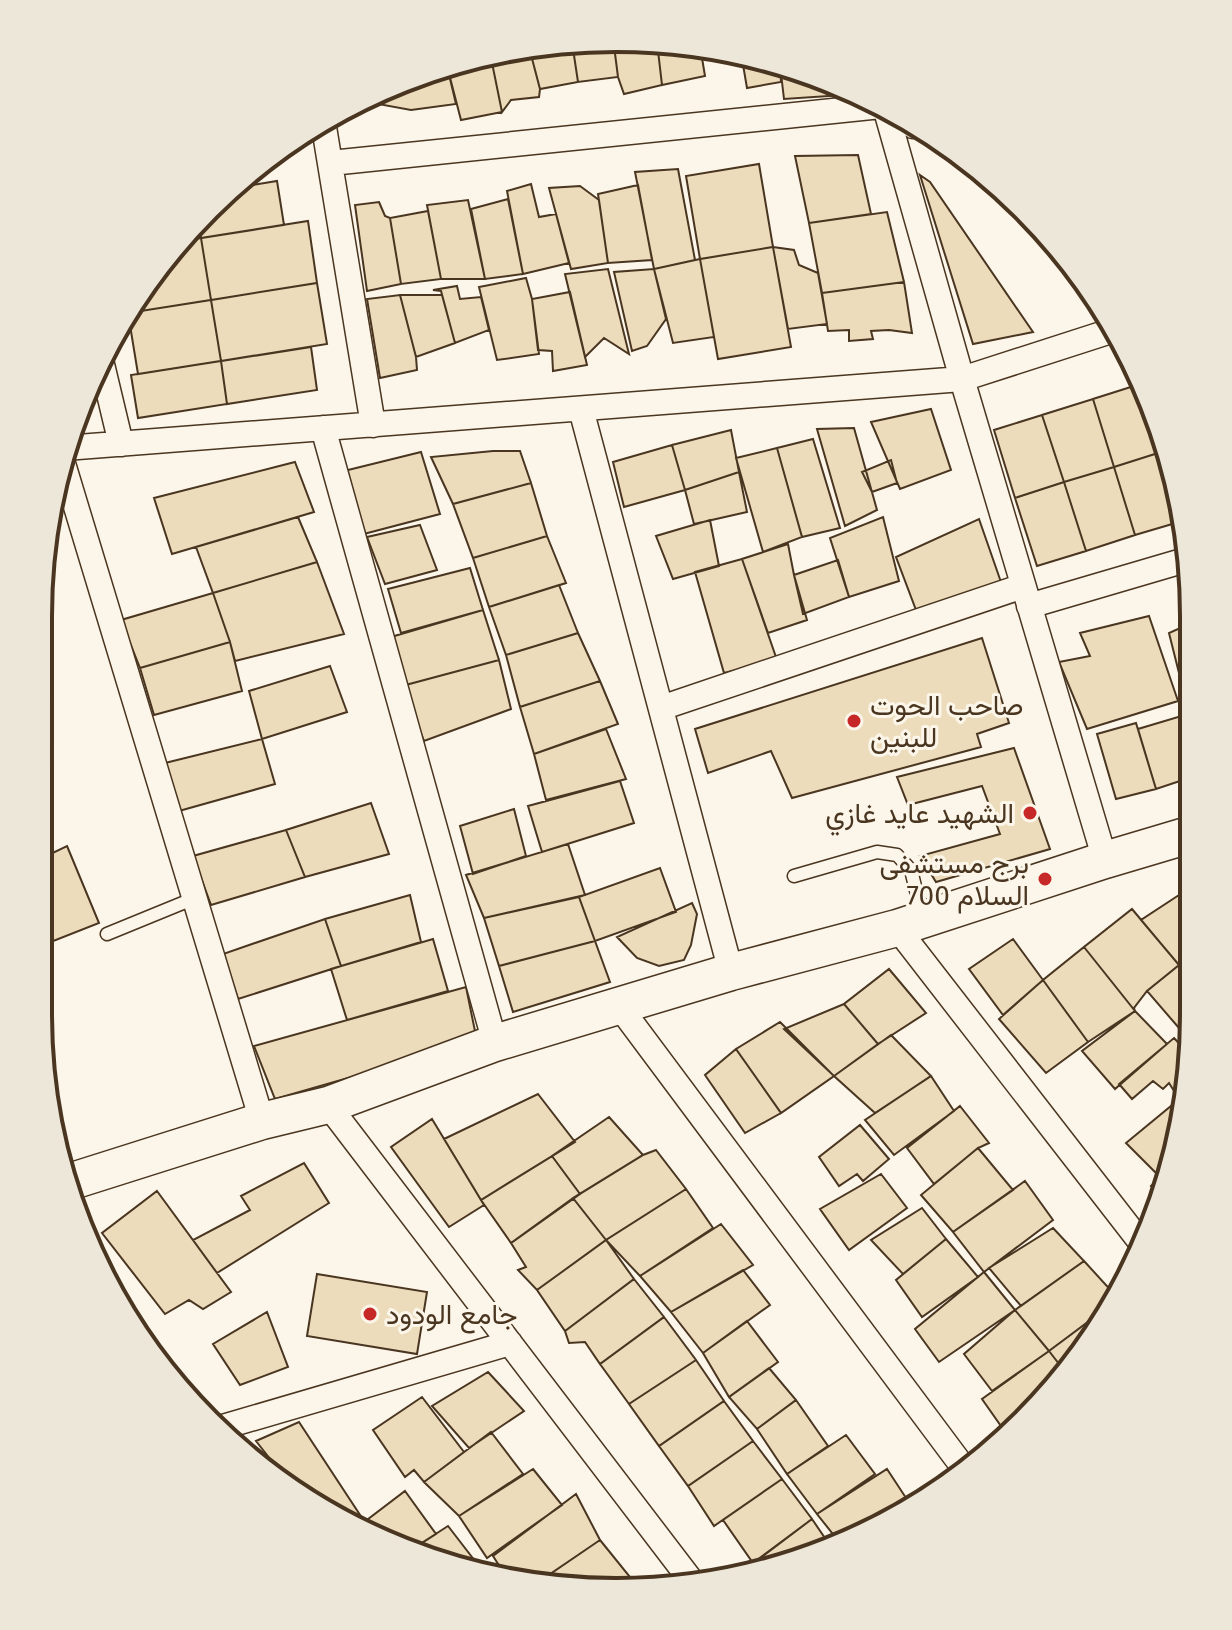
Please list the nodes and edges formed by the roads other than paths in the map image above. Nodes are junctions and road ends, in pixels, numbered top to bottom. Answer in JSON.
{"nodes":[{"id":1,"x":861,"y":108,"type":"edge"},
{"id":2,"x":888,"y":122,"type":"edge"},
{"id":3,"x":325,"y":133,"type":"edge"},
{"id":4,"x":331,"y":163,"type":"junction"},
{"id":5,"x":1104,"y":333,"type":"edge"},
{"id":6,"x":105,"y":378,"type":"edge"},
{"id":7,"x":962,"y":379,"type":"junction"},
{"id":8,"x":581,"y":409,"type":"junction"},
{"id":9,"x":373,"y":425,"type":"junction"},
{"id":10,"x":323,"y":428,"type":"junction"},
{"id":11,"x":121,"y":444,"type":"junction"},
{"id":12,"x":78,"y":447,"type":"edge"},
{"id":13,"x":68,"y":482,"type":"edge"},
{"id":14,"x":1177,"y":562,"type":"edge"},
{"id":15,"x":1026,"y":596,"type":"junction"},
{"id":16,"x":661,"y":708,"type":"junction"},
{"id":17,"x":1180,"y":838,"type":"edge"},
{"id":18,"x":1105,"y":860,"type":"junction"},
{"id":19,"x":794,"y":876,"type":"dead end"},
{"id":20,"x":195,"y":898,"type":"junction"},
{"id":21,"x":910,"y":924,"type":"junction"},
{"id":22,"x":107,"y":934,"type":"dead end"},
{"id":23,"x":731,"y":972,"type":"junction"},
{"id":24,"x":619,"y":1006,"type":"junction"},
{"id":25,"x":495,"y":1043,"type":"junction"},
{"id":26,"x":328,"y":1105,"type":"junction"},
{"id":27,"x":262,"y":1121,"type":"junction"},
{"id":28,"x":77,"y":1179,"type":"edge"},
{"id":29,"x":1135,"y":1234,"type":"edge"},
{"id":30,"x":510,"y":1343,"type":"junction"},
{"id":31,"x":230,"y":1425,"type":"edge"},
{"id":32,"x":959,"y":1461,"type":"edge"},
{"id":33,"x":686,"y":1573,"type":"edge"}],
"edges":[{"from":1,"to":4,"type":"street"},
{"from":2,"to":7,"type":"street"},
{"from":3,"to":4,"type":"street"},
{"from":4,"to":9,"type":"street"},
{"from":5,"to":7,"type":"street"},
{"from":6,"to":11,"type":"street"},
{"from":7,"to":8,"type":"street"},
{"from":7,"to":15,"type":"street"},
{"from":8,"to":9,"type":"street"},
{"from":8,"to":16,"type":"street"},
{"from":9,"to":10,"type":"street"},
{"from":10,"to":11,"type":"street"},
{"from":10,"to":25,"type":"street"},
{"from":11,"to":12,"type":"street"},
{"from":13,"to":20,"type":"street"},
{"from":14,"to":15,"type":"street"},
{"from":15,"to":16,"type":"street"},
{"from":15,"to":18,"type":"street"},
{"from":16,"to":23,"type":"street"},
{"from":17,"to":18,"type":"street"},
{"from":18,"to":21,"type":"street"},
{"from":19,"to":21,"type":"lane"},
{"from":20,"to":22,"type":"lane"},
{"from":20,"to":27,"type":"street"},
{"from":21,"to":23,"type":"street"},
{"from":21,"to":29,"type":"street"},
{"from":23,"to":24,"type":"street"},
{"from":24,"to":25,"type":"street"},
{"from":24,"to":32,"type":"street"},
{"from":25,"to":26,"type":"street"},
{"from":26,"to":27,"type":"street"},
{"from":26,"to":30,"type":"street"},
{"from":27,"to":28,"type":"street"},
{"from":30,"to":31,"type":"street"},
{"from":30,"to":33,"type":"street"}]}
